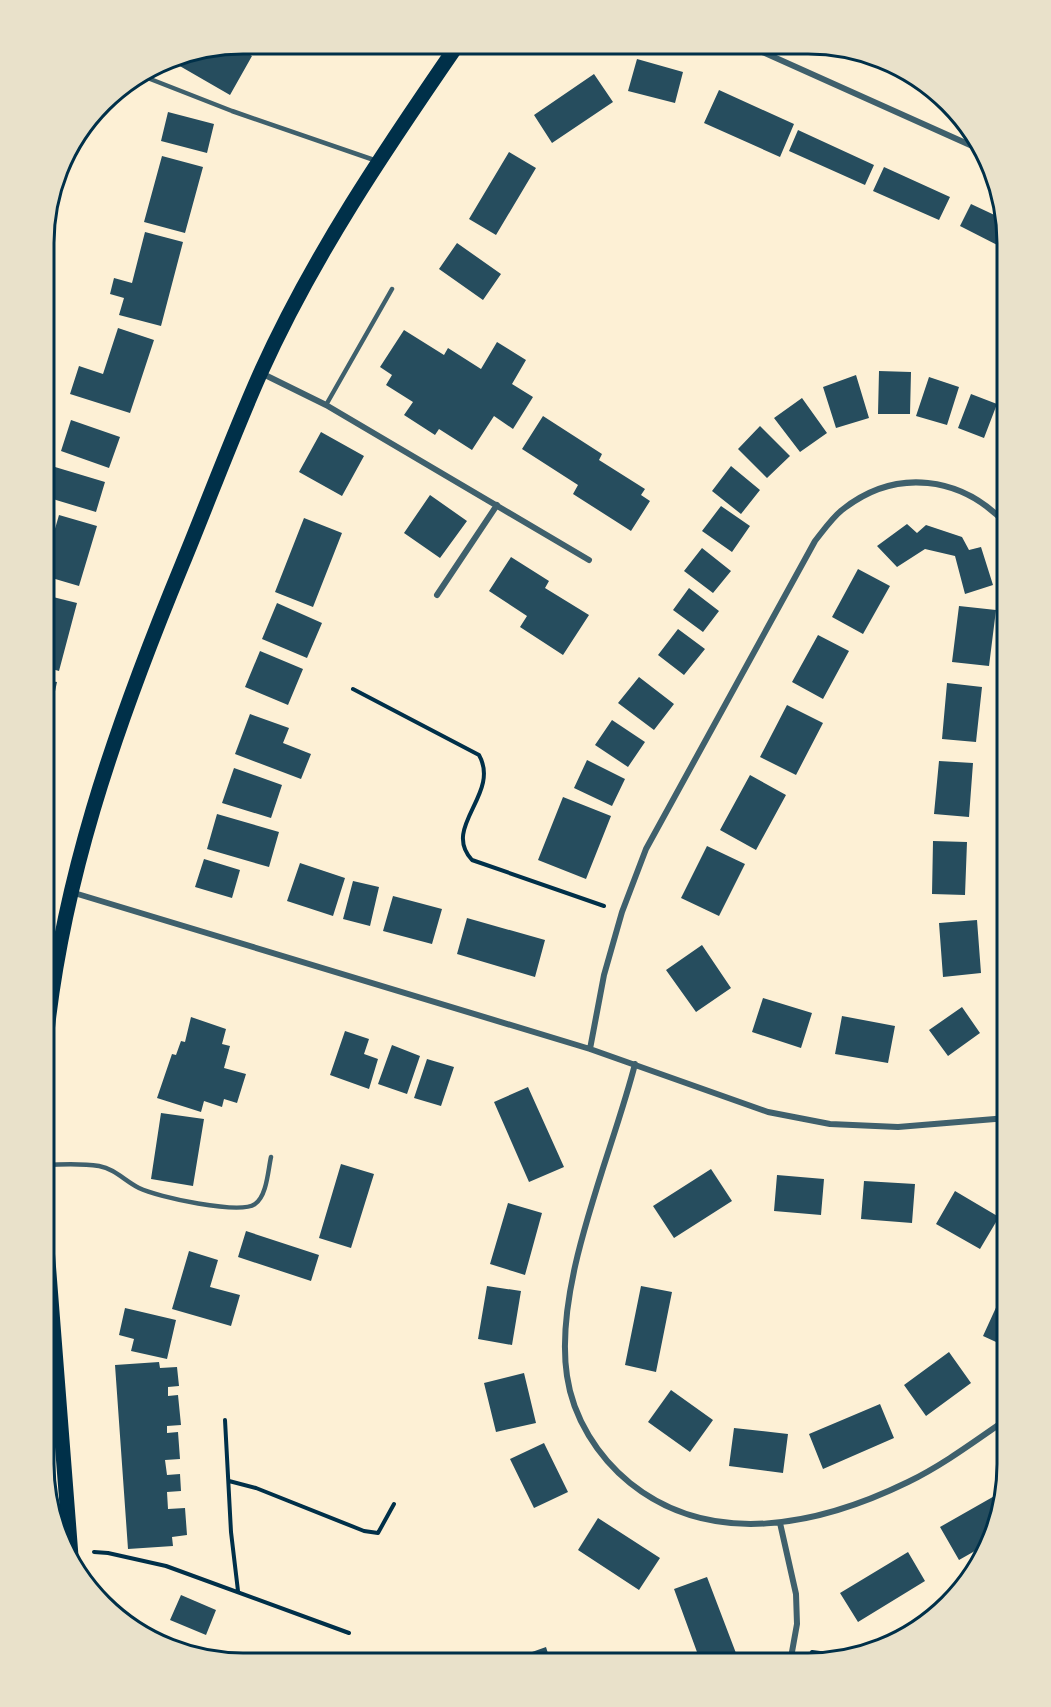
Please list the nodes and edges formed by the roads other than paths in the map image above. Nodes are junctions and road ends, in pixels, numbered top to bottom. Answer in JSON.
{"nodes":[{"id":1,"x":451,"y":54,"type":"edge"},
{"id":2,"x":767,"y":54,"type":"edge"},
{"id":3,"x":149,"y":78,"type":"edge"},
{"id":4,"x":969,"y":143,"type":"edge"},
{"id":5,"x":377,"y":160,"type":"junction"},
{"id":6,"x":392,"y":289,"type":"dead end"},
{"id":7,"x":261,"y":373,"type":"junction"},
{"id":8,"x":326,"y":405,"type":"junction"},
{"id":9,"x":497,"y":505,"type":"junction"},
{"id":10,"x":997,"y":514,"type":"edge"},
{"id":11,"x":589,"y":560,"type":"dead end"},
{"id":12,"x":437,"y":595,"type":"dead end"},
{"id":13,"x":71,"y":892,"type":"junction"},
{"id":14,"x":54,"y":980,"type":"edge"},
{"id":15,"x":590,"y":1049,"type":"junction"},
{"id":16,"x":635,"y":1064,"type":"junction"},
{"id":17,"x":997,"y":1119,"type":"edge"},
{"id":18,"x":271,"y":1157,"type":"dead end"},
{"id":19,"x":54,"y":1165,"type":"edge"},
{"id":20,"x":54,"y":1425,"type":"edge"},
{"id":21,"x":997,"y":1425,"type":"edge"},
{"id":22,"x":780,"y":1523,"type":"junction"},
{"id":23,"x":69,"y":1539,"type":"edge"},
{"id":24,"x":792,"y":1653,"type":"edge"}],
"edges":[{"from":1,"to":5,"type":"main road"},
{"from":2,"to":4,"type":"street"},
{"from":3,"to":5,"type":"lane"},
{"from":5,"to":7,"type":"main road"},
{"from":6,"to":8,"type":"lane"},
{"from":7,"to":8,"type":"street"},
{"from":7,"to":13,"type":"main road"},
{"from":8,"to":9,"type":"street"},
{"from":9,"to":11,"type":"street"},
{"from":9,"to":12,"type":"street"},
{"from":10,"to":15,"type":"street"},
{"from":13,"to":14,"type":"main road"},
{"from":13,"to":15,"type":"street"},
{"from":15,"to":16,"type":"street"},
{"from":16,"to":17,"type":"street"},
{"from":16,"to":22,"type":"street"},
{"from":18,"to":19,"type":"lane"},
{"from":20,"to":23,"type":"main road"},
{"from":21,"to":22,"type":"street"},
{"from":22,"to":24,"type":"street"}]}
